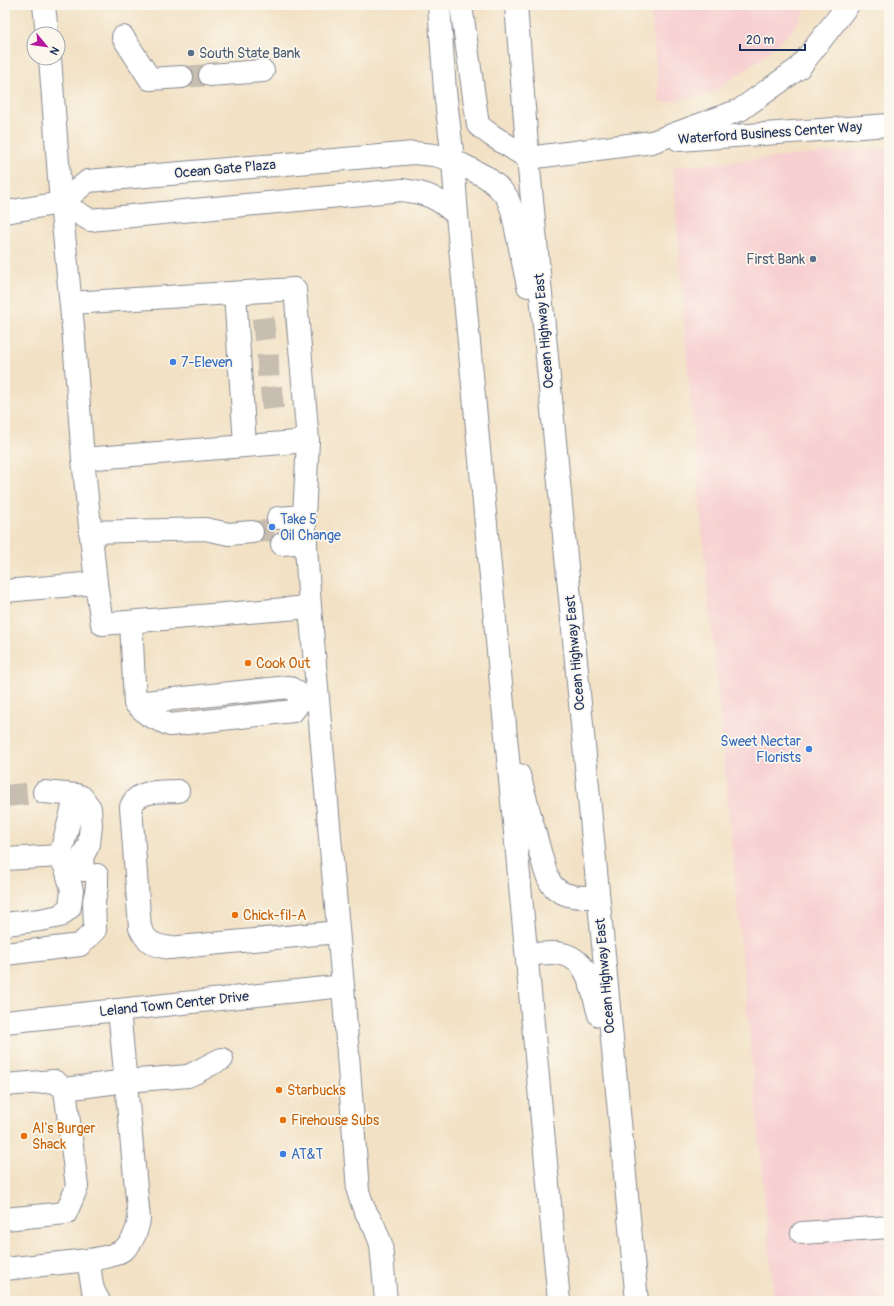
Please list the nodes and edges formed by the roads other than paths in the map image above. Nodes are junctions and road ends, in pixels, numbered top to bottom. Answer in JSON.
{"nodes":[{"id":1,"x":44,"y":5,"type":"edge"},
{"id":2,"x":439,"y":5,"type":"edge"},
{"id":3,"x":461,"y":5,"type":"edge"},
{"id":4,"x":516,"y":5,"type":"edge"},
{"id":5,"x":848,"y":5,"type":"edge"},
{"id":6,"x":46,"y":26,"type":"edge"},
{"id":7,"x":123,"y":37,"type":"dead end"},
{"id":8,"x":51,"y":66,"type":"edge"},
{"id":9,"x":263,"y":71,"type":"dead end"},
{"id":10,"x":210,"y":75,"type":"tunnel mouth"},
{"id":11,"x":182,"y":77,"type":"tunnel mouth"},
{"id":12,"x":889,"y":125,"type":"edge"},
{"id":13,"x":652,"y":142,"type":"junction"},
{"id":14,"x":528,"y":158,"type":"junction"},
{"id":15,"x":453,"y":160,"type":"junction"},
{"id":16,"x":61,"y":203,"type":"junction"},
{"id":17,"x":5,"y":212,"type":"edge"},
{"id":18,"x":457,"y":216,"type":"junction"},
{"id":19,"x":236,"y":292,"type":"junction"},
{"id":20,"x":71,"y":303,"type":"junction"},
{"id":21,"x":550,"y":388,"type":"junction"},
{"id":22,"x":308,"y":440,"type":"junction"},
{"id":23,"x":245,"y":445,"type":"junction"},
{"id":24,"x":83,"y":459,"type":"junction"},
{"id":25,"x":305,"y":529,"type":"junction"},
{"id":26,"x":280,"y":531,"type":"tunnel mouth"},
{"id":27,"x":90,"y":532,"type":"junction"},
{"id":28,"x":253,"y":533,"type":"tunnel mouth"},
{"id":29,"x":96,"y":583,"type":"junction"},
{"id":30,"x":5,"y":591,"type":"edge"},
{"id":31,"x":310,"y":607,"type":"junction"},
{"id":32,"x":131,"y":622,"type":"junction"},
{"id":33,"x":311,"y":697,"type":"junction"},
{"id":34,"x":504,"y":718,"type":"junction"},
{"id":35,"x":178,"y":791,"type":"dead end"},
{"id":36,"x":44,"y":792,"type":"tunnel mouth"},
{"id":37,"x":76,"y":795,"type":"junction"},
{"id":38,"x":60,"y":856,"type":"junction"},
{"id":39,"x":5,"y":859,"type":"edge"},
{"id":40,"x":598,"y":896,"type":"junction"},
{"id":41,"x":5,"y":924,"type":"edge"},
{"id":42,"x":338,"y":932,"type":"junction"},
{"id":43,"x":5,"y":954,"type":"edge"},
{"id":44,"x":527,"y":955,"type":"junction"},
{"id":45,"x":343,"y":986,"type":"junction"},
{"id":46,"x":119,"y":1010,"type":"junction"},
{"id":47,"x":5,"y":1022,"type":"edge"},
{"id":48,"x":222,"y":1059,"type":"dead end"},
{"id":49,"x":614,"y":1073,"type":"junction"},
{"id":50,"x":126,"y":1081,"type":"junction"},
{"id":51,"x":5,"y":1085,"type":"edge"},
{"id":52,"x":65,"y":1088,"type":"junction"},
{"id":53,"x":5,"y":1219,"type":"edge"},
{"id":54,"x":889,"y":1227,"type":"edge"},
{"id":55,"x":802,"y":1233,"type":"dead end"},
{"id":56,"x":552,"y":1235,"type":"junction"},
{"id":57,"x":88,"y":1260,"type":"junction"},
{"id":58,"x":5,"y":1269,"type":"edge"},
{"id":59,"x":99,"y":1301,"type":"edge"},
{"id":60,"x":386,"y":1301,"type":"edge"},
{"id":61,"x":558,"y":1301,"type":"edge"},
{"id":62,"x":566,"y":1301,"type":"edge"},
{"id":63,"x":637,"y":1301,"type":"edge"}],
"edges":[{"from":1,"to":6,"type":"main road"},
{"from":2,"to":15,"type":"main road"},
{"from":3,"to":14,"type":"main road"},
{"from":4,"to":14,"type":"main road","name":"Ocean Highway East"},
{"from":5,"to":13,"type":"main road"},
{"from":7,"to":11,"type":"main road"},
{"from":8,"to":16,"type":"main road"},
{"from":9,"to":10,"type":"main road"},
{"from":12,"to":13,"type":"main road","name":"Waterford Business Center Way"},
{"from":13,"to":14,"type":"main road"},
{"from":14,"to":21,"type":"main road","name":"Ocean Highway East"},
{"from":15,"to":16,"type":"main road","name":"Ocean Gate Plaza"},
{"from":15,"to":18,"type":"main road"},
{"from":15,"to":21,"type":"main road","name":"Ocean Gate Plaza"},
{"from":16,"to":17,"type":"main road"},
{"from":16,"to":18,"type":"main road"},
{"from":16,"to":20,"type":"main road"},
{"from":18,"to":34,"type":"main road"},
{"from":19,"to":20,"type":"main road"},
{"from":19,"to":22,"type":"main road"},
{"from":19,"to":23,"type":"main road"},
{"from":20,"to":24,"type":"main road"},
{"from":21,"to":40,"type":"main road","name":"Ocean Highway East"},
{"from":22,"to":23,"type":"main road"},
{"from":22,"to":25,"type":"main road"},
{"from":23,"to":24,"type":"main road"},
{"from":24,"to":27,"type":"main road"},
{"from":25,"to":26,"type":"main road"},
{"from":25,"to":31,"type":"main road"},
{"from":27,"to":28,"type":"main road"},
{"from":27,"to":29,"type":"main road"},
{"from":29,"to":30,"type":"main road"},
{"from":29,"to":32,"type":"main road"},
{"from":31,"to":32,"type":"main road"},
{"from":31,"to":33,"type":"main road"},
{"from":32,"to":33,"type":"main road"},
{"from":33,"to":42,"type":"main road"},
{"from":34,"to":40,"type":"main road"},
{"from":34,"to":44,"type":"main road"},
{"from":35,"to":42,"type":"main road"},
{"from":36,"to":37,"type":"main road"},
{"from":37,"to":38,"type":"main road"},
{"from":37,"to":43,"type":"main road"},
{"from":38,"to":39,"type":"main road"},
{"from":38,"to":41,"type":"main road"},
{"from":40,"to":49,"type":"main road","name":"Ocean Highway East"},
{"from":42,"to":45,"type":"main road"},
{"from":44,"to":49,"type":"main road"},
{"from":44,"to":56,"type":"main road"},
{"from":45,"to":46,"type":"main road","name":"Leland Town Center Drive"},
{"from":45,"to":60,"type":"main road"},
{"from":46,"to":47,"type":"main road","name":"Leland Town Center Drive"},
{"from":46,"to":50,"type":"main road"},
{"from":48,"to":50,"type":"main road"},
{"from":49,"to":63,"type":"main road","name":"Ocean Highway East"},
{"from":50,"to":52,"type":"main road"},
{"from":50,"to":57,"type":"main road"},
{"from":51,"to":52,"type":"main road"},
{"from":52,"to":53,"type":"main road"},
{"from":54,"to":55,"type":"main road"},
{"from":56,"to":61,"type":"main road"},
{"from":56,"to":62,"type":"main road"},
{"from":57,"to":58,"type":"main road"},
{"from":57,"to":59,"type":"main road"}]}
